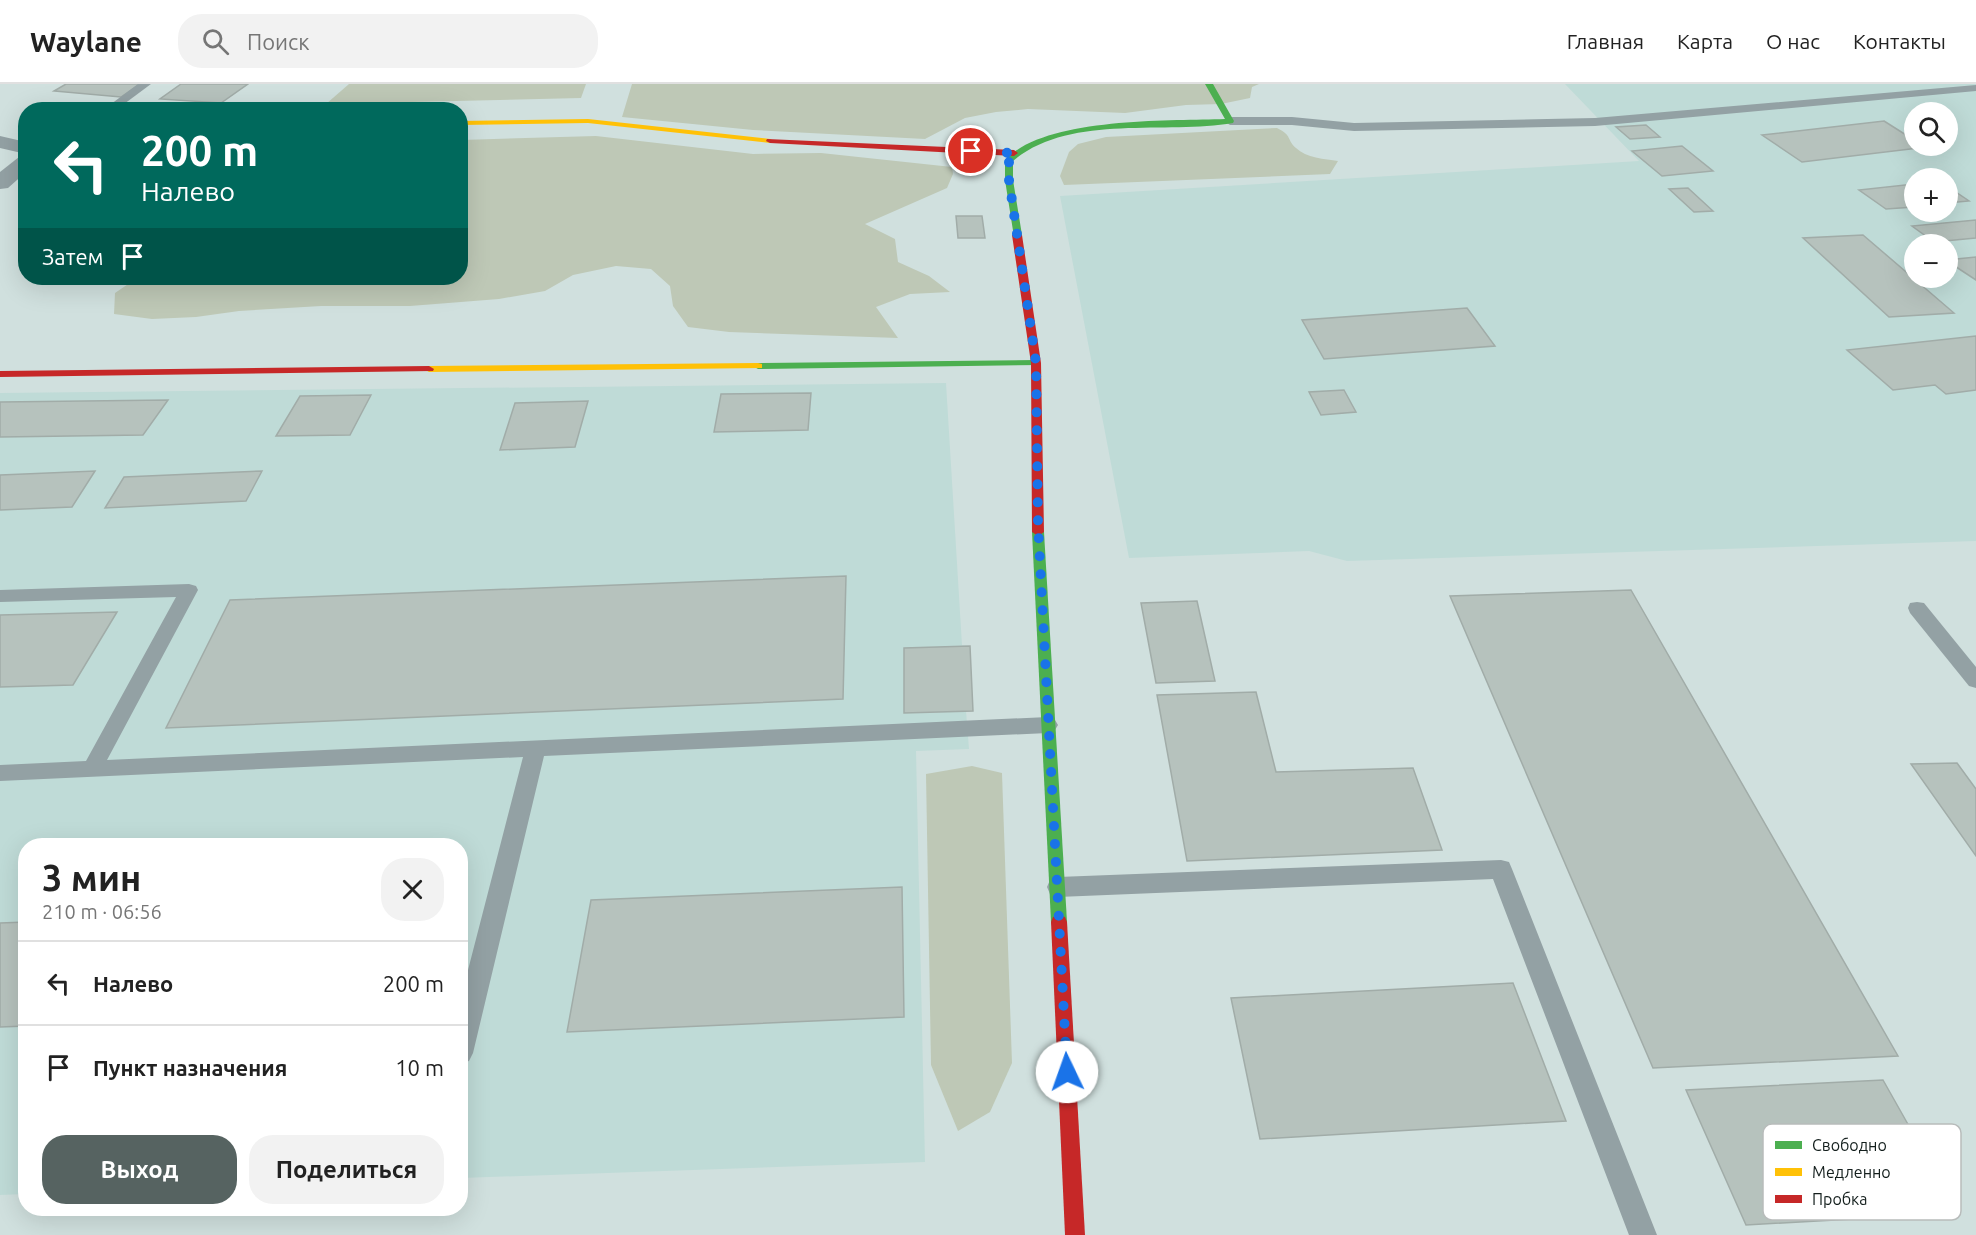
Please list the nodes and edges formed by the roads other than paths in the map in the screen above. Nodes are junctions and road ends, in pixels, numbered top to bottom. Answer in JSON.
{"nodes":[{"id":1,"x":146,"y":84,"type":"edge"},
{"id":2,"x":1209,"y":84,"type":"edge"},
{"id":3,"x":1976,"y":88,"type":"edge"},
{"id":4,"x":120,"y":102,"type":"edge"},
{"id":5,"x":1230,"y":121,"type":"junction"},
{"id":6,"x":468,"y":123,"type":"edge"},
{"id":7,"x":0,"y":142,"type":"edge"},
{"id":8,"x":18,"y":146,"type":"edge"},
{"id":9,"x":1014,"y":153,"type":"junction"},
{"id":10,"x":18,"y":168,"type":"edge"},
{"id":11,"x":0,"y":183,"type":"edge"},
{"id":12,"x":1036,"y":363,"type":"junction"},
{"id":13,"x":0,"y":374,"type":"edge"},
{"id":14,"x":0,"y":596,"type":"edge"},
{"id":15,"x":1917,"y":608,"type":"dead end"},
{"id":16,"x":1976,"y":681,"type":"edge"},
{"id":17,"x":1048,"y":724,"type":"junction"},
{"id":18,"x":535,"y":748,"type":"junction"},
{"id":19,"x":92,"y":769,"type":"junction"},
{"id":20,"x":0,"y":773,"type":"edge"},
{"id":21,"x":1058,"y":887,"type":"junction"},
{"id":22,"x":468,"y":1020,"type":"edge"},
{"id":23,"x":1075,"y":1235,"type":"edge"},
{"id":24,"x":1643,"y":1235,"type":"edge"}],
"edges":[{"from":1,"to":4,"type":"lane"},
{"from":2,"to":5,"type":"street"},
{"from":3,"to":5,"type":"lane"},
{"from":5,"to":9,"type":"street"},
{"from":6,"to":9,"type":"street"},
{"from":7,"to":8,"type":"street"},
{"from":9,"to":12,"type":"street"},
{"from":10,"to":11,"type":"street"},
{"from":12,"to":13,"type":"street"},
{"from":12,"to":17,"type":"street"},
{"from":14,"to":19,"type":"lane"},
{"from":15,"to":16,"type":"lane"},
{"from":17,"to":18,"type":"lane"},
{"from":17,"to":21,"type":"street"},
{"from":18,"to":19,"type":"lane"},
{"from":18,"to":22,"type":"lane"},
{"from":19,"to":20,"type":"lane"},
{"from":21,"to":23,"type":"street"},
{"from":21,"to":24,"type":"lane"}]}
